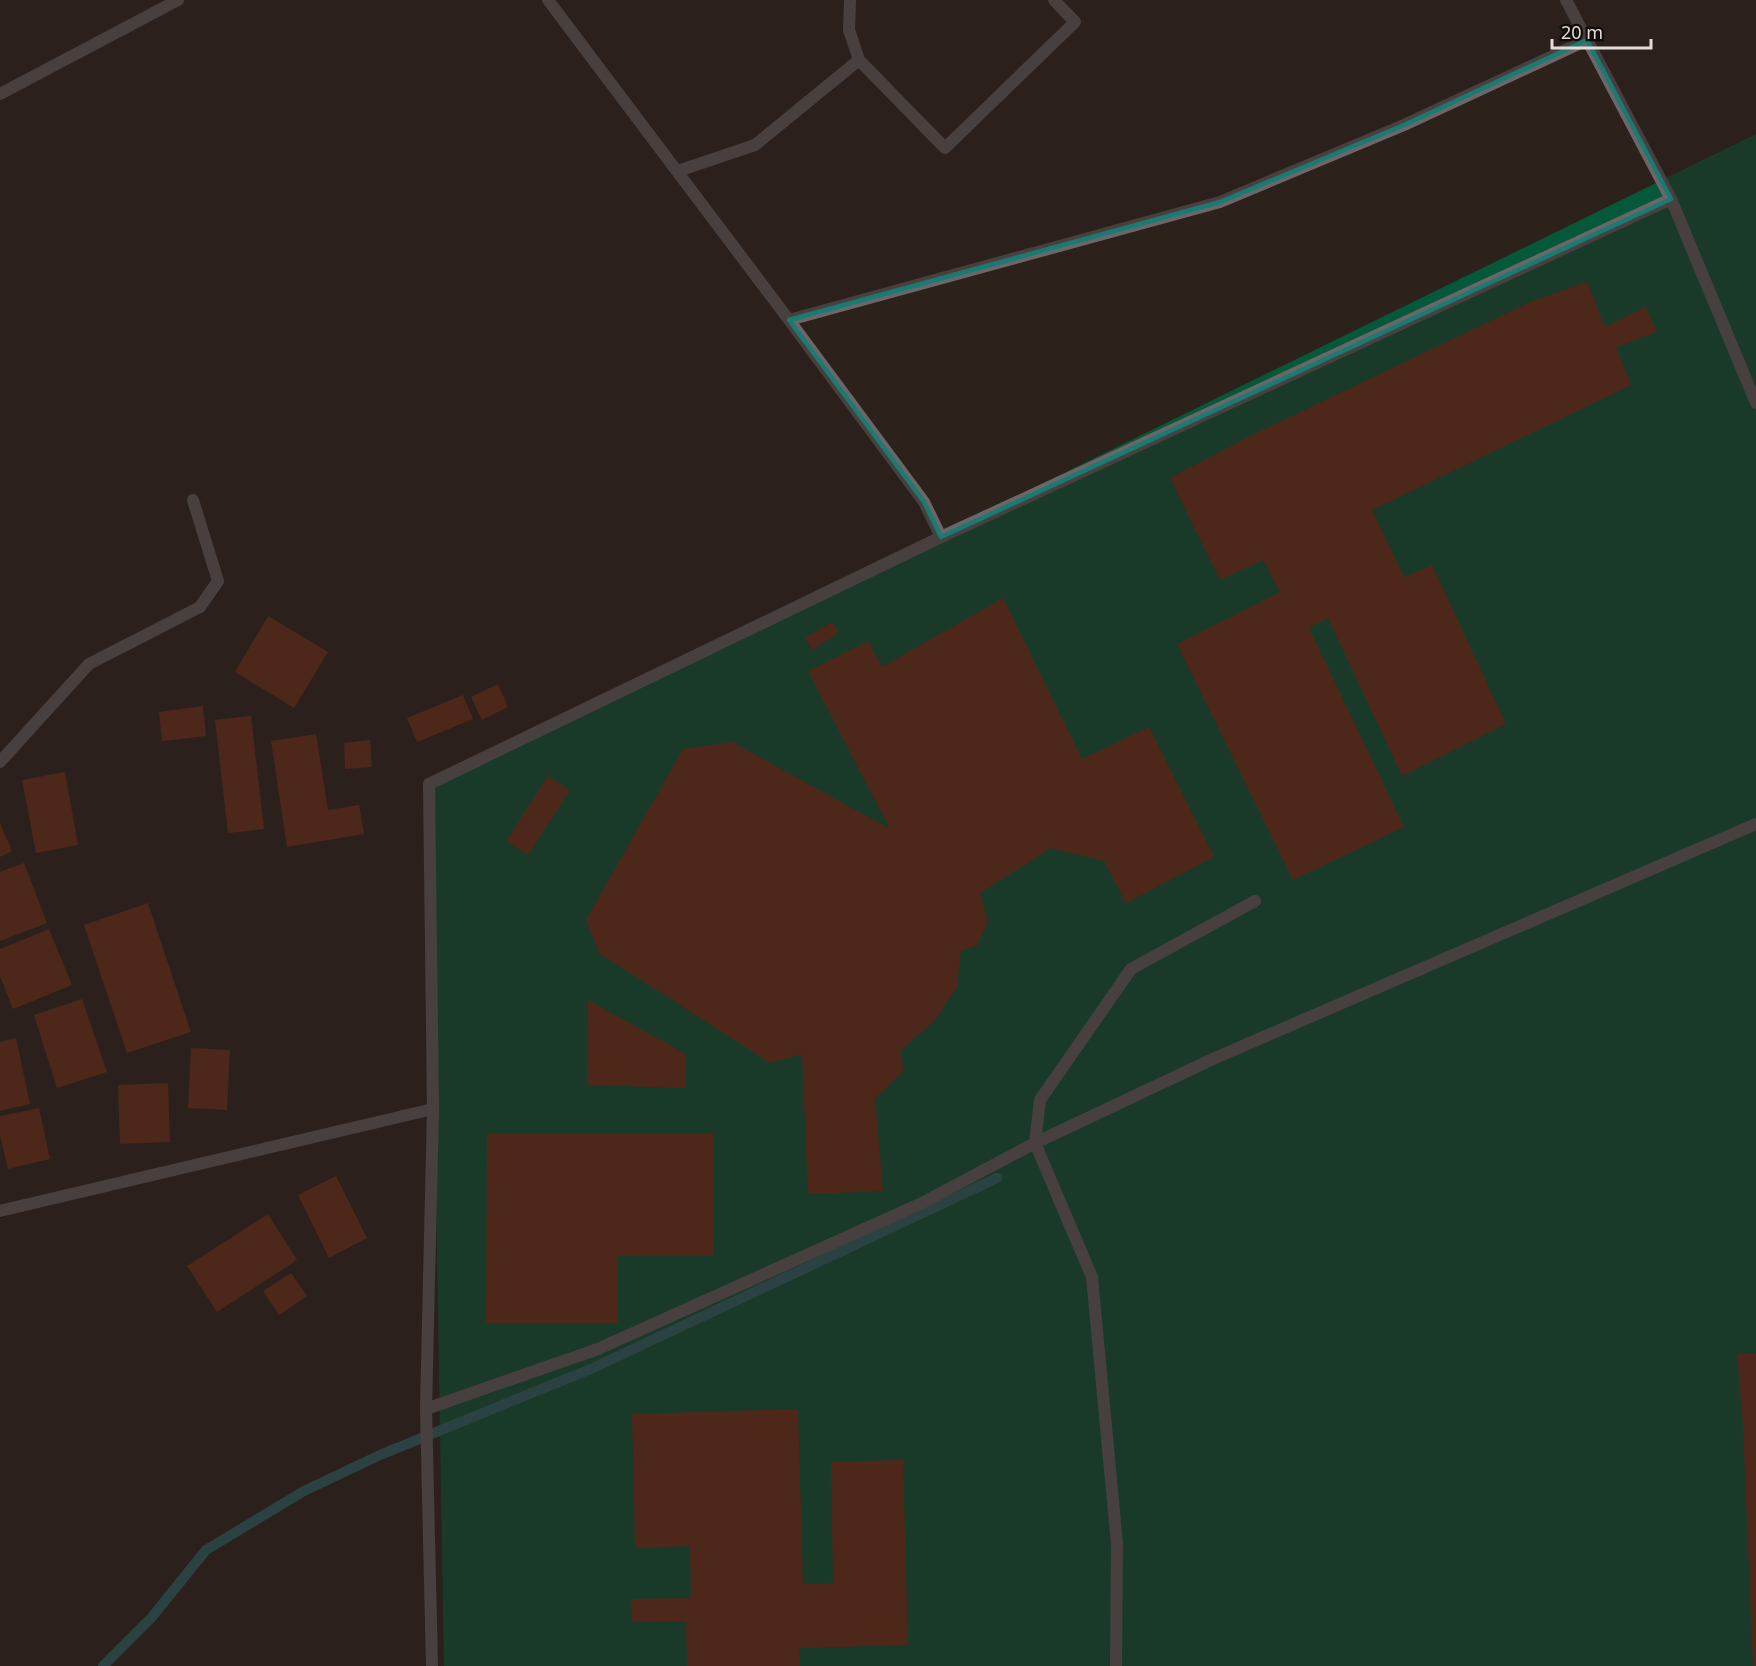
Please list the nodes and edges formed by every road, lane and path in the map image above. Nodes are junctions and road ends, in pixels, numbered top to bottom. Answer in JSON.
{"nodes":[{"id":1,"x":178,"y":0,"type":"edge"},
{"id":2,"x":548,"y":0,"type":"edge"},
{"id":3,"x":850,"y":0,"type":"edge"},
{"id":4,"x":1054,"y":0,"type":"edge"},
{"id":5,"x":1566,"y":0,"type":"edge"},
{"id":6,"x":1587,"y":40,"type":"junction"},
{"id":7,"x":859,"y":60,"type":"junction"},
{"id":8,"x":0,"y":94,"type":"edge"},
{"id":9,"x":678,"y":171,"type":"junction"},
{"id":10,"x":1671,"y":199,"type":"junction"},
{"id":11,"x":789,"y":320,"type":"junction"},
{"id":12,"x":1756,"y":403,"type":"edge"},
{"id":13,"x":193,"y":500,"type":"dead end"},
{"id":14,"x":941,"y":537,"type":"junction"},
{"id":15,"x":0,"y":762,"type":"edge"},
{"id":16,"x":1756,"y":824,"type":"edge"},
{"id":17,"x":1255,"y":901,"type":"dead end"},
{"id":18,"x":433,"y":1109,"type":"junction"},
{"id":19,"x":1035,"y":1143,"type":"junction"},
{"id":20,"x":0,"y":1211,"type":"edge"},
{"id":21,"x":426,"y":1409,"type":"junction"},
{"id":22,"x":432,"y":1666,"type":"edge"},
{"id":23,"x":1116,"y":1666,"type":"edge"}],
"edges":[{"from":1,"to":8,"type":"street"},
{"from":2,"to":9,"type":"street"},
{"from":3,"to":7,"type":"street"},
{"from":4,"to":7,"type":"street"},
{"from":5,"to":6,"type":"street"},
{"from":6,"to":10,"type":"street"},
{"from":6,"to":11,"type":"street"},
{"from":7,"to":9,"type":"street"},
{"from":9,"to":11,"type":"street"},
{"from":10,"to":12,"type":"street"},
{"from":10,"to":14,"type":"street"},
{"from":11,"to":14,"type":"street"},
{"from":13,"to":15,"type":"street"},
{"from":14,"to":18,"type":"street"},
{"from":16,"to":19,"type":"street"},
{"from":17,"to":19,"type":"street"},
{"from":18,"to":20,"type":"street"},
{"from":18,"to":21,"type":"street"},
{"from":19,"to":21,"type":"street"},
{"from":19,"to":23,"type":"street"},
{"from":21,"to":22,"type":"street"}]}
